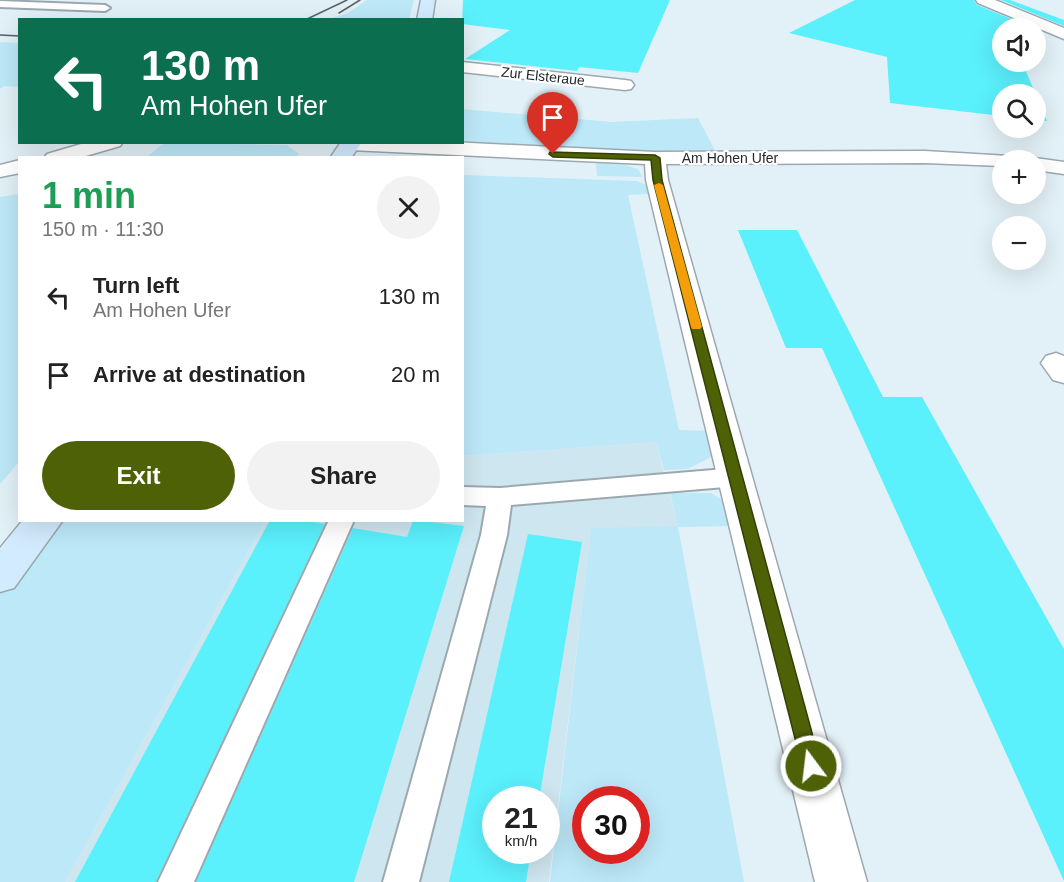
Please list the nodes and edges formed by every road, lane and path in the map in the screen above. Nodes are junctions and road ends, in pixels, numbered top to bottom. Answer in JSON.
{"nodes":[{"id":1,"x":428,"y":0,"type":"edge"},
{"id":2,"x":982,"y":0,"type":"edge"},
{"id":3,"x":0,"y":4,"type":"edge"},
{"id":4,"x":105,"y":8,"type":"dead end"},
{"id":5,"x":424,"y":18,"type":"edge"},
{"id":6,"x":1064,"y":34,"type":"edge"},
{"id":7,"x":464,"y":67,"type":"edge"},
{"id":8,"x":625,"y":85,"type":"dead end"},
{"id":9,"x":106,"y":144,"type":"edge"},
{"id":10,"x":347,"y":148,"type":"edge"},
{"id":11,"x":61,"y":156,"type":"edge"},
{"id":12,"x":655,"y":158,"type":"junction"},
{"id":13,"x":992,"y":160,"type":"edge"},
{"id":14,"x":18,"y":166,"type":"edge"},
{"id":15,"x":1046,"y":166,"type":"edge"},
{"id":16,"x":1064,"y":168,"type":"edge"},
{"id":17,"x":0,"y":171,"type":"edge"},
{"id":18,"x":736,"y":477,"type":"junction"},
{"id":19,"x":464,"y":496,"type":"edge"},
{"id":20,"x":500,"y":497,"type":"junction"},
{"id":21,"x":43,"y":522,"type":"edge"},
{"id":22,"x":341,"y":522,"type":"edge"},
{"id":23,"x":0,"y":576,"type":"edge"},
{"id":24,"x":176,"y":882,"type":"edge"},
{"id":25,"x":401,"y":882,"type":"edge"},
{"id":26,"x":841,"y":882,"type":"edge"}],
"edges":[{"from":1,"to":5,"type":"street"},
{"from":2,"to":6,"type":"street"},
{"from":3,"to":4,"type":"lane"},
{"from":7,"to":8,"type":"street","name":"Zur Elsteraue"},
{"from":9,"to":11,"type":"street"},
{"from":10,"to":12,"type":"street","name":"Am Hohen Ufer"},
{"from":12,"to":13,"type":"street","name":"Am Hohen Ufer"},
{"from":12,"to":18,"type":"street"},
{"from":14,"to":17,"type":"street"},
{"from":15,"to":16,"type":"street"},
{"from":18,"to":20,"type":"lane"},
{"from":18,"to":26,"type":"street"},
{"from":19,"to":20,"type":"lane"},
{"from":20,"to":25,"type":"lane"},
{"from":21,"to":23,"type":"street"},
{"from":22,"to":24,"type":"lane"}]}
